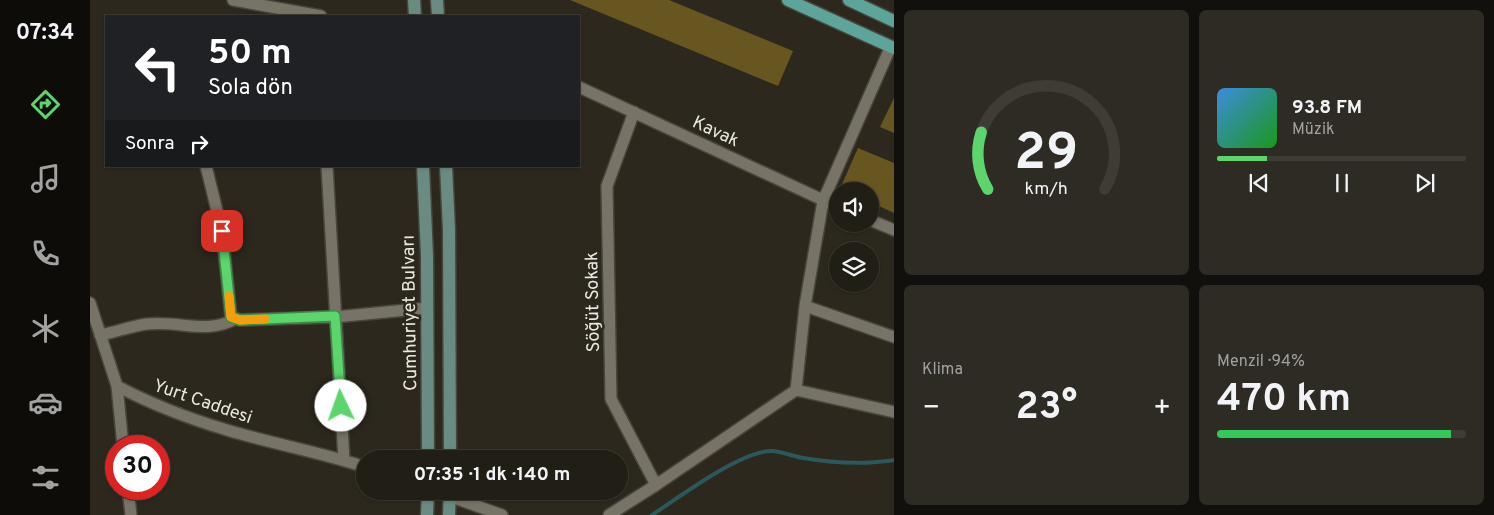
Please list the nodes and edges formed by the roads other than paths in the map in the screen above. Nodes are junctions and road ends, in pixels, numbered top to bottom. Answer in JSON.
{"nodes":[{"id":1,"x":233,"y":0,"type":"edge"},
{"id":2,"x":414,"y":0,"type":"edge"},
{"id":3,"x":437,"y":0,"type":"edge"},
{"id":4,"x":788,"y":0,"type":"edge"},
{"id":5,"x":850,"y":0,"type":"edge"},
{"id":6,"x":313,"y":15,"type":"edge"},
{"id":7,"x":415,"y":15,"type":"edge"},
{"id":8,"x":438,"y":15,"type":"edge"},
{"id":9,"x":894,"y":21,"type":"edge"},
{"id":10,"x":893,"y":47,"type":"edge"},
{"id":11,"x":580,"y":87,"type":"edge"},
{"id":12,"x":634,"y":112,"type":"junction"},
{"id":13,"x":206,"y":167,"type":"edge"},
{"id":14,"x":326,"y":167,"type":"edge"},
{"id":15,"x":423,"y":167,"type":"edge"},
{"id":16,"x":446,"y":167,"type":"edge"},
{"id":17,"x":823,"y":202,"type":"junction"},
{"id":18,"x":829,"y":204,"type":"edge"},
{"id":19,"x":879,"y":224,"type":"edge"},
{"id":20,"x":894,"y":230,"type":"edge"},
{"id":21,"x":90,"y":302,"type":"edge"},
{"id":22,"x":805,"y":306,"type":"junction"},
{"id":23,"x":427,"y":308,"type":"junction"},
{"id":24,"x":335,"y":316,"type":"junction"},
{"id":25,"x":235,"y":319,"type":"junction"},
{"id":26,"x":100,"y":335,"type":"junction"},
{"id":27,"x":894,"y":337,"type":"edge"},
{"id":28,"x":116,"y":386,"type":"junction"},
{"id":29,"x":796,"y":390,"type":"junction"},
{"id":30,"x":894,"y":412,"type":"edge"},
{"id":31,"x":122,"y":435,"type":"edge"},
{"id":32,"x":428,"y":450,"type":"edge"},
{"id":33,"x":450,"y":450,"type":"edge"},
{"id":34,"x":344,"y":460,"type":"junction"},
{"id":35,"x":356,"y":464,"type":"edge"},
{"id":36,"x":656,"y":485,"type":"junction"},
{"id":37,"x":129,"y":500,"type":"edge"},
{"id":38,"x":428,"y":500,"type":"edge"},
{"id":39,"x":450,"y":500,"type":"edge"},
{"id":40,"x":467,"y":500,"type":"edge"},
{"id":41,"x":131,"y":515,"type":"edge"},
{"id":42,"x":427,"y":515,"type":"edge"},
{"id":43,"x":449,"y":515,"type":"edge"},
{"id":44,"x":502,"y":515,"type":"edge"},
{"id":45,"x":609,"y":515,"type":"edge"}],
"edges":[{"from":1,"to":6,"type":"street"},
{"from":2,"to":7,"type":"main road"},
{"from":3,"to":8,"type":"main road"},
{"from":4,"to":10,"type":"main road"},
{"from":5,"to":9,"type":"main road"},
{"from":10,"to":17,"type":"street"},
{"from":11,"to":12,"type":"street","name":"Kavak"},
{"from":12,"to":17,"type":"street","name":"Kavak"},
{"from":12,"to":36,"type":"street","name":"Söğüt Sokak"},
{"from":13,"to":25,"type":"street"},
{"from":14,"to":24,"type":"street"},
{"from":15,"to":23,"type":"main road","name":"Cumhuriyet Bulvarı"},
{"from":16,"to":33,"type":"main road"},
{"from":17,"to":18,"type":"street","name":"Kavak"},
{"from":17,"to":22,"type":"street"},
{"from":19,"to":20,"type":"street"},
{"from":21,"to":26,"type":"street"},
{"from":22,"to":27,"type":"street"},
{"from":22,"to":29,"type":"street"},
{"from":23,"to":24,"type":"street"},
{"from":23,"to":32,"type":"main road","name":"Cumhuriyet Bulvarı"},
{"from":24,"to":25,"type":"street"},
{"from":24,"to":34,"type":"street"},
{"from":25,"to":26,"type":"street"},
{"from":26,"to":28,"type":"street"},
{"from":28,"to":31,"type":"street"},
{"from":28,"to":34,"type":"street","name":"Yurt Caddesi"},
{"from":29,"to":30,"type":"street"},
{"from":29,"to":36,"type":"street"},
{"from":34,"to":35,"type":"street","name":"Yurt Caddesi"},
{"from":36,"to":45,"type":"street"},
{"from":37,"to":41,"type":"street"},
{"from":38,"to":42,"type":"main road"},
{"from":39,"to":43,"type":"main road"},
{"from":40,"to":44,"type":"street"}]}
